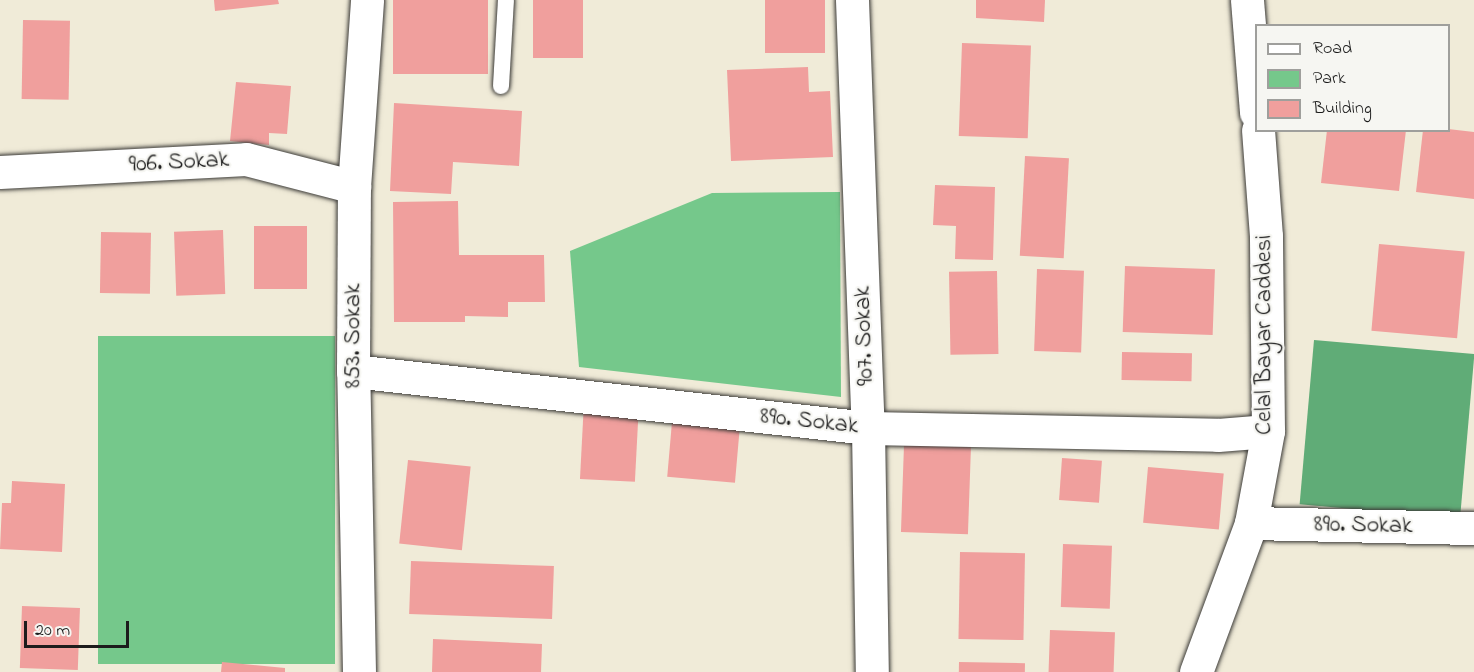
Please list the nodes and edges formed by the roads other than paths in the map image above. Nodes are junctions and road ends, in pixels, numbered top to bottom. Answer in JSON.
{"nodes":[{"id":1,"x":367,"y":0,"type":"edge"},
{"id":2,"x":506,"y":0,"type":"edge"},
{"id":3,"x":852,"y":0,"type":"edge"},
{"id":4,"x":1247,"y":0,"type":"edge"},
{"id":5,"x":501,"y":86,"type":"dead end"},
{"id":6,"x":1255,"y":90,"type":"edge"},
{"id":7,"x":1258,"y":132,"type":"edge"},
{"id":8,"x":0,"y":172,"type":"edge"},
{"id":9,"x":354,"y":187,"type":"junction"},
{"id":10,"x":353,"y":371,"type":"junction"},
{"id":11,"x":868,"y":428,"type":"junction"},
{"id":12,"x":1268,"y":431,"type":"junction"},
{"id":13,"x":1251,"y":523,"type":"junction"},
{"id":14,"x":1474,"y":528,"type":"edge"},
{"id":15,"x":359,"y":672,"type":"edge"},
{"id":16,"x":872,"y":672,"type":"edge"},
{"id":17,"x":1196,"y":672,"type":"edge"}],
"edges":[{"from":1,"to":9,"type":"street","name":"853. Sokak"},
{"from":2,"to":5,"type":"lane"},
{"from":3,"to":11,"type":"street","name":"907. Sokak"},
{"from":4,"to":6,"type":"street"},
{"from":7,"to":12,"type":"street","name":"Celal Bayar Caddesi"},
{"from":8,"to":9,"type":"street","name":"906. Sokak"},
{"from":9,"to":10,"type":"street","name":"853. Sokak"},
{"from":10,"to":11,"type":"street","name":"890. Sokak"},
{"from":10,"to":15,"type":"street","name":"853. Sokak"},
{"from":11,"to":12,"type":"street","name":"890. Sokak"},
{"from":11,"to":16,"type":"street","name":"907. Sokak"},
{"from":12,"to":13,"type":"street","name":"Celal Bayar Caddesi"},
{"from":13,"to":14,"type":"street","name":"890. Sokak"},
{"from":13,"to":17,"type":"street","name":"Celal Bayar Caddesi"}]}
